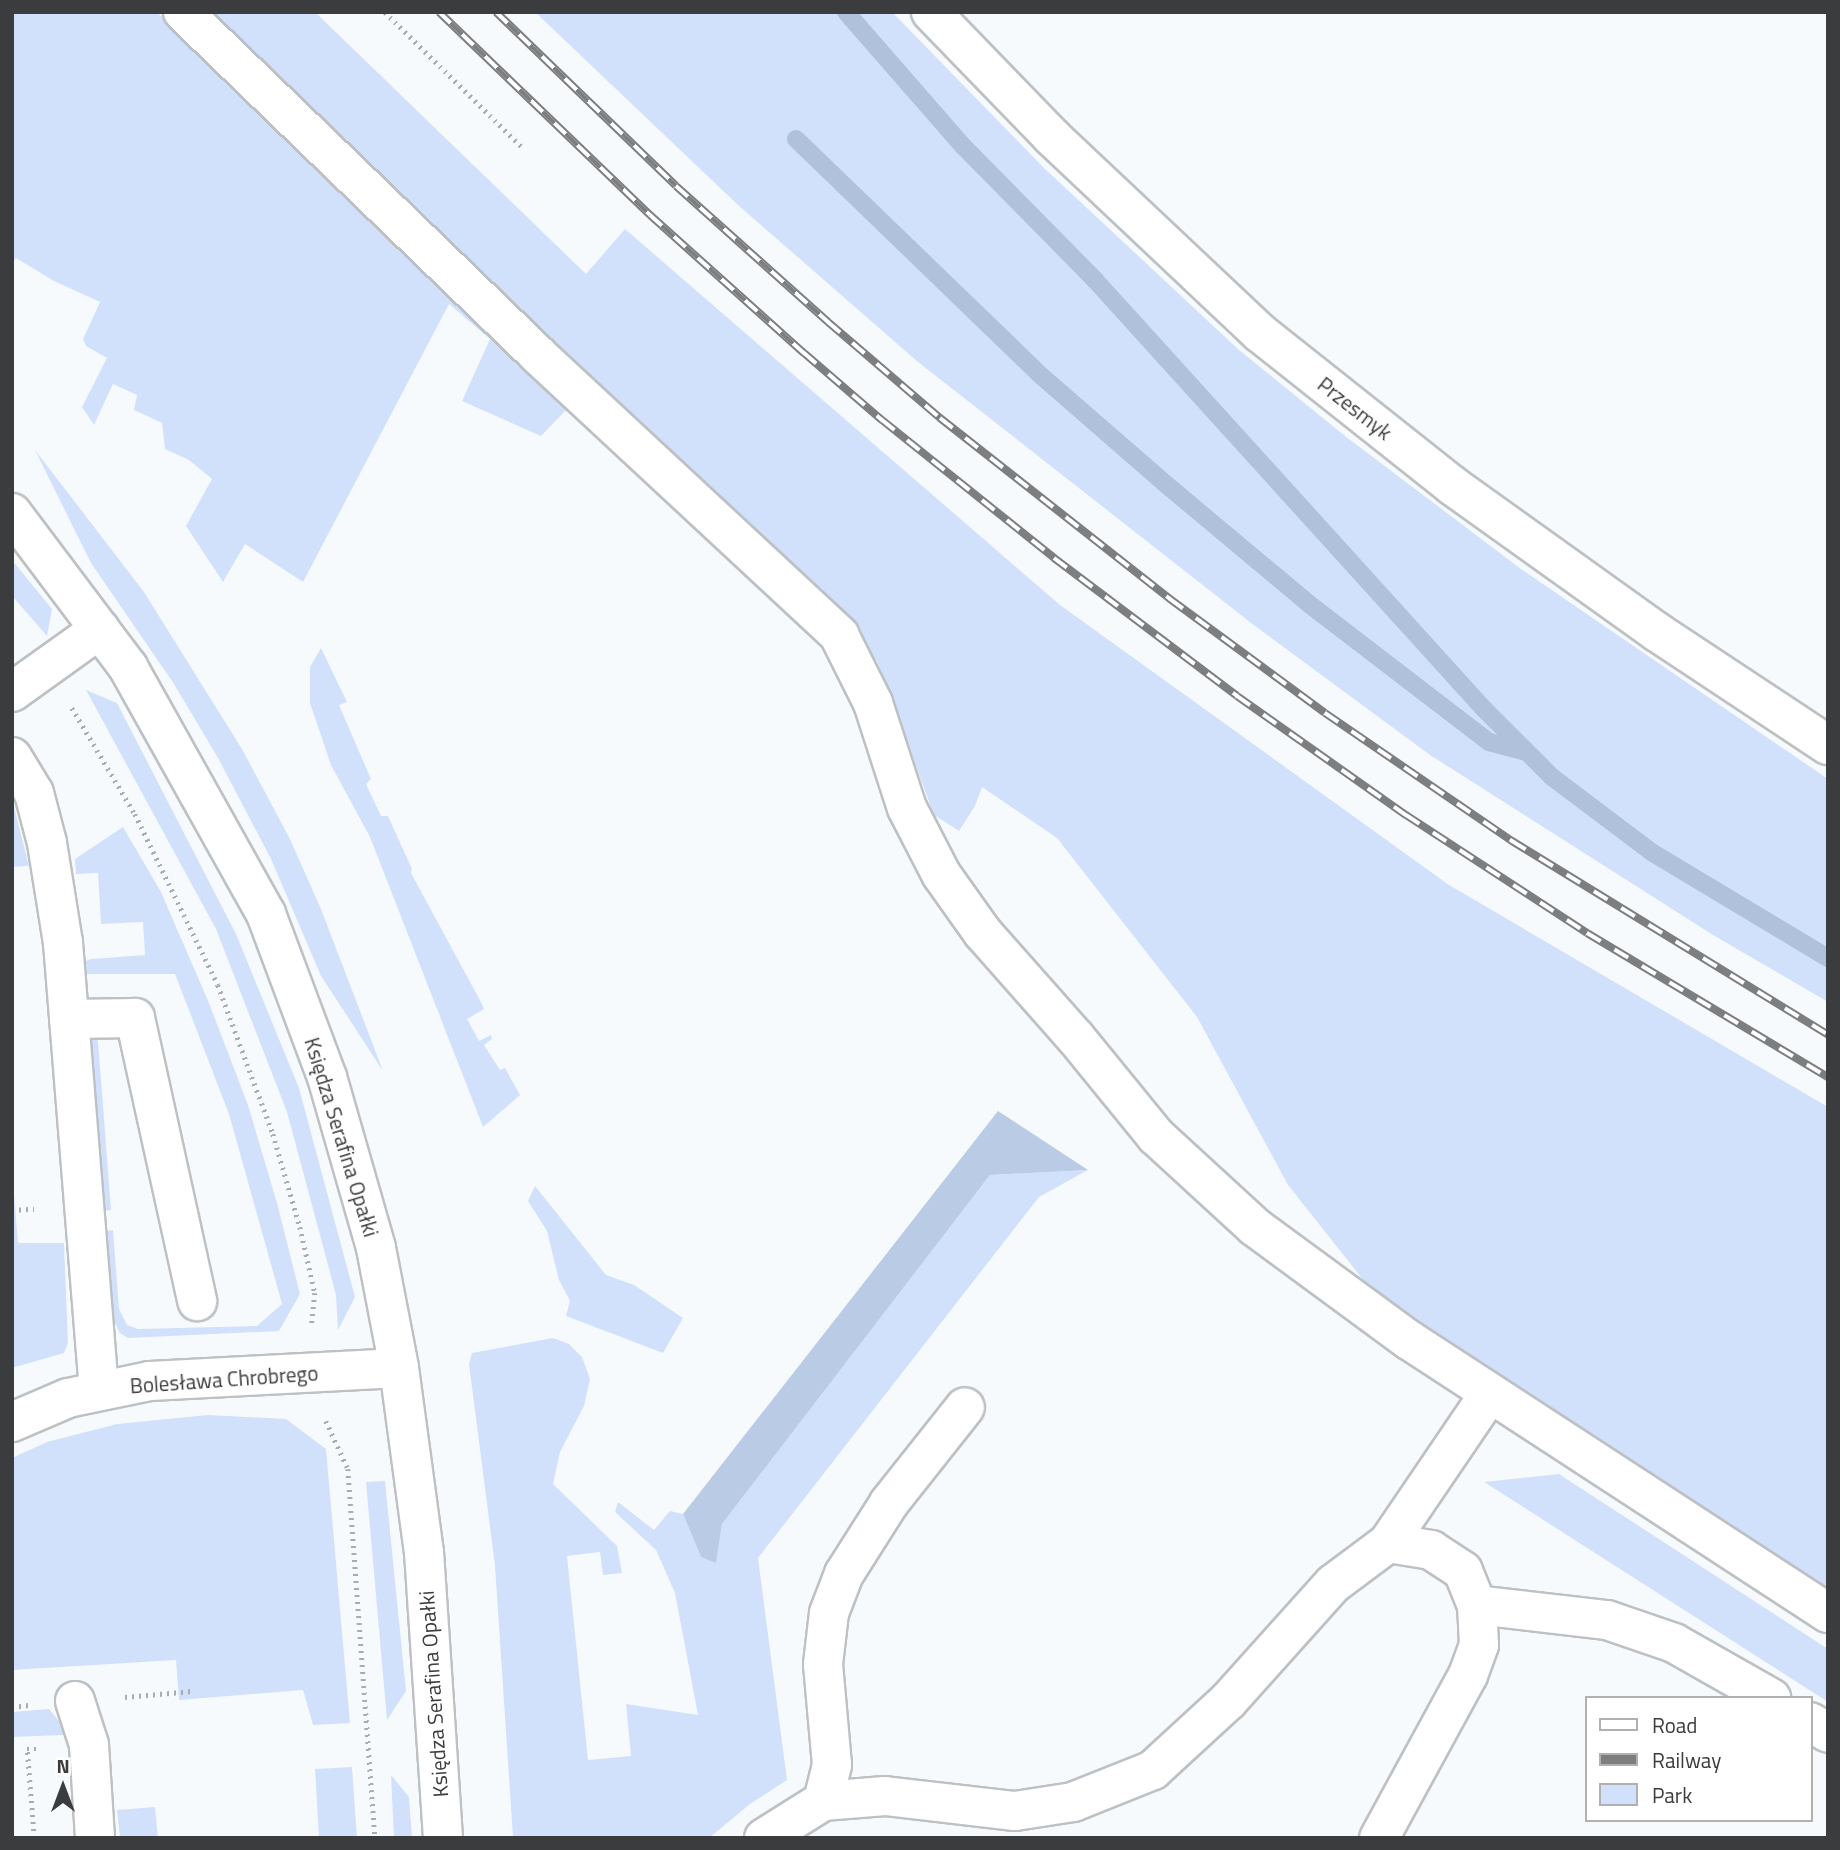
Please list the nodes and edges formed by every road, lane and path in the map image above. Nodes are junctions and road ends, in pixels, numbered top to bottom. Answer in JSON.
{"nodes":[{"id":1,"x":183,"y":12,"type":"edge"},
{"id":2,"x":385,"y":12,"type":"edge"},
{"id":3,"x":931,"y":12,"type":"edge"},
{"id":4,"x":521,"y":146,"type":"dead end"},
{"id":5,"x":12,"y":513,"type":"edge"},
{"id":6,"x":100,"y":629,"type":"junction"},
{"id":7,"x":12,"y":692,"type":"edge"},
{"id":8,"x":69,"y":703,"type":"dead end"},
{"id":9,"x":1828,"y":746,"type":"edge"},
{"id":10,"x":12,"y":757,"type":"edge"},
{"id":11,"x":69,"y":1019,"type":"junction"},
{"id":12,"x":197,"y":1301,"type":"dead end"},
{"id":13,"x":312,"y":1328,"type":"dead end"},
{"id":14,"x":399,"y":1368,"type":"junction"},
{"id":15,"x":99,"y":1391,"type":"junction"},
{"id":16,"x":1490,"y":1393,"type":"junction"},
{"id":17,"x":965,"y":1407,"type":"dead end"},
{"id":18,"x":319,"y":1413,"type":"dead end"},
{"id":19,"x":12,"y":1422,"type":"edge"},
{"id":20,"x":1388,"y":1543,"type":"junction"},
{"id":21,"x":1477,"y":1605,"type":"junction"},
{"id":22,"x":1828,"y":1613,"type":"edge"},
{"id":23,"x":1767,"y":1696,"type":"edge"},
{"id":24,"x":75,"y":1701,"type":"dead end"},
{"id":25,"x":1812,"y":1723,"type":"edge"},
{"id":26,"x":1828,"y":1733,"type":"edge"},
{"id":27,"x":27,"y":1749,"type":"dead end"},
{"id":28,"x":823,"y":1801,"type":"junction"},
{"id":29,"x":34,"y":1838,"type":"edge"},
{"id":30,"x":95,"y":1838,"type":"edge"},
{"id":31,"x":375,"y":1838,"type":"edge"},
{"id":32,"x":443,"y":1838,"type":"edge"},
{"id":33,"x":764,"y":1838,"type":"edge"},
{"id":34,"x":1379,"y":1838,"type":"edge"}],
"edges":[{"from":1,"to":16,"type":"street"},
{"from":2,"to":4,"type":"path"},
{"from":3,"to":9,"type":"street","name":"Przesmyk"},
{"from":5,"to":6,"type":"street","name":"Księdza Serafina Opałki"},
{"from":6,"to":7,"type":"street"},
{"from":6,"to":14,"type":"street","name":"Księdza Serafina Opałki"},
{"from":8,"to":13,"type":"path"},
{"from":10,"to":11,"type":"street"},
{"from":11,"to":12,"type":"street"},
{"from":11,"to":15,"type":"street"},
{"from":14,"to":15,"type":"street","name":"Bolesława Chrobrego"},
{"from":14,"to":32,"type":"street","name":"Księdza Serafina Opałki"},
{"from":15,"to":19,"type":"street","name":"Bolesława Chrobrego"},
{"from":16,"to":20,"type":"street"},
{"from":16,"to":22,"type":"street"},
{"from":17,"to":28,"type":"street"},
{"from":18,"to":31,"type":"path"},
{"from":20,"to":21,"type":"street"},
{"from":20,"to":28,"type":"street"},
{"from":21,"to":23,"type":"street"},
{"from":21,"to":34,"type":"street"},
{"from":24,"to":30,"type":"street"},
{"from":25,"to":26,"type":"street"},
{"from":27,"to":29,"type":"path"},
{"from":28,"to":33,"type":"street"}]}
